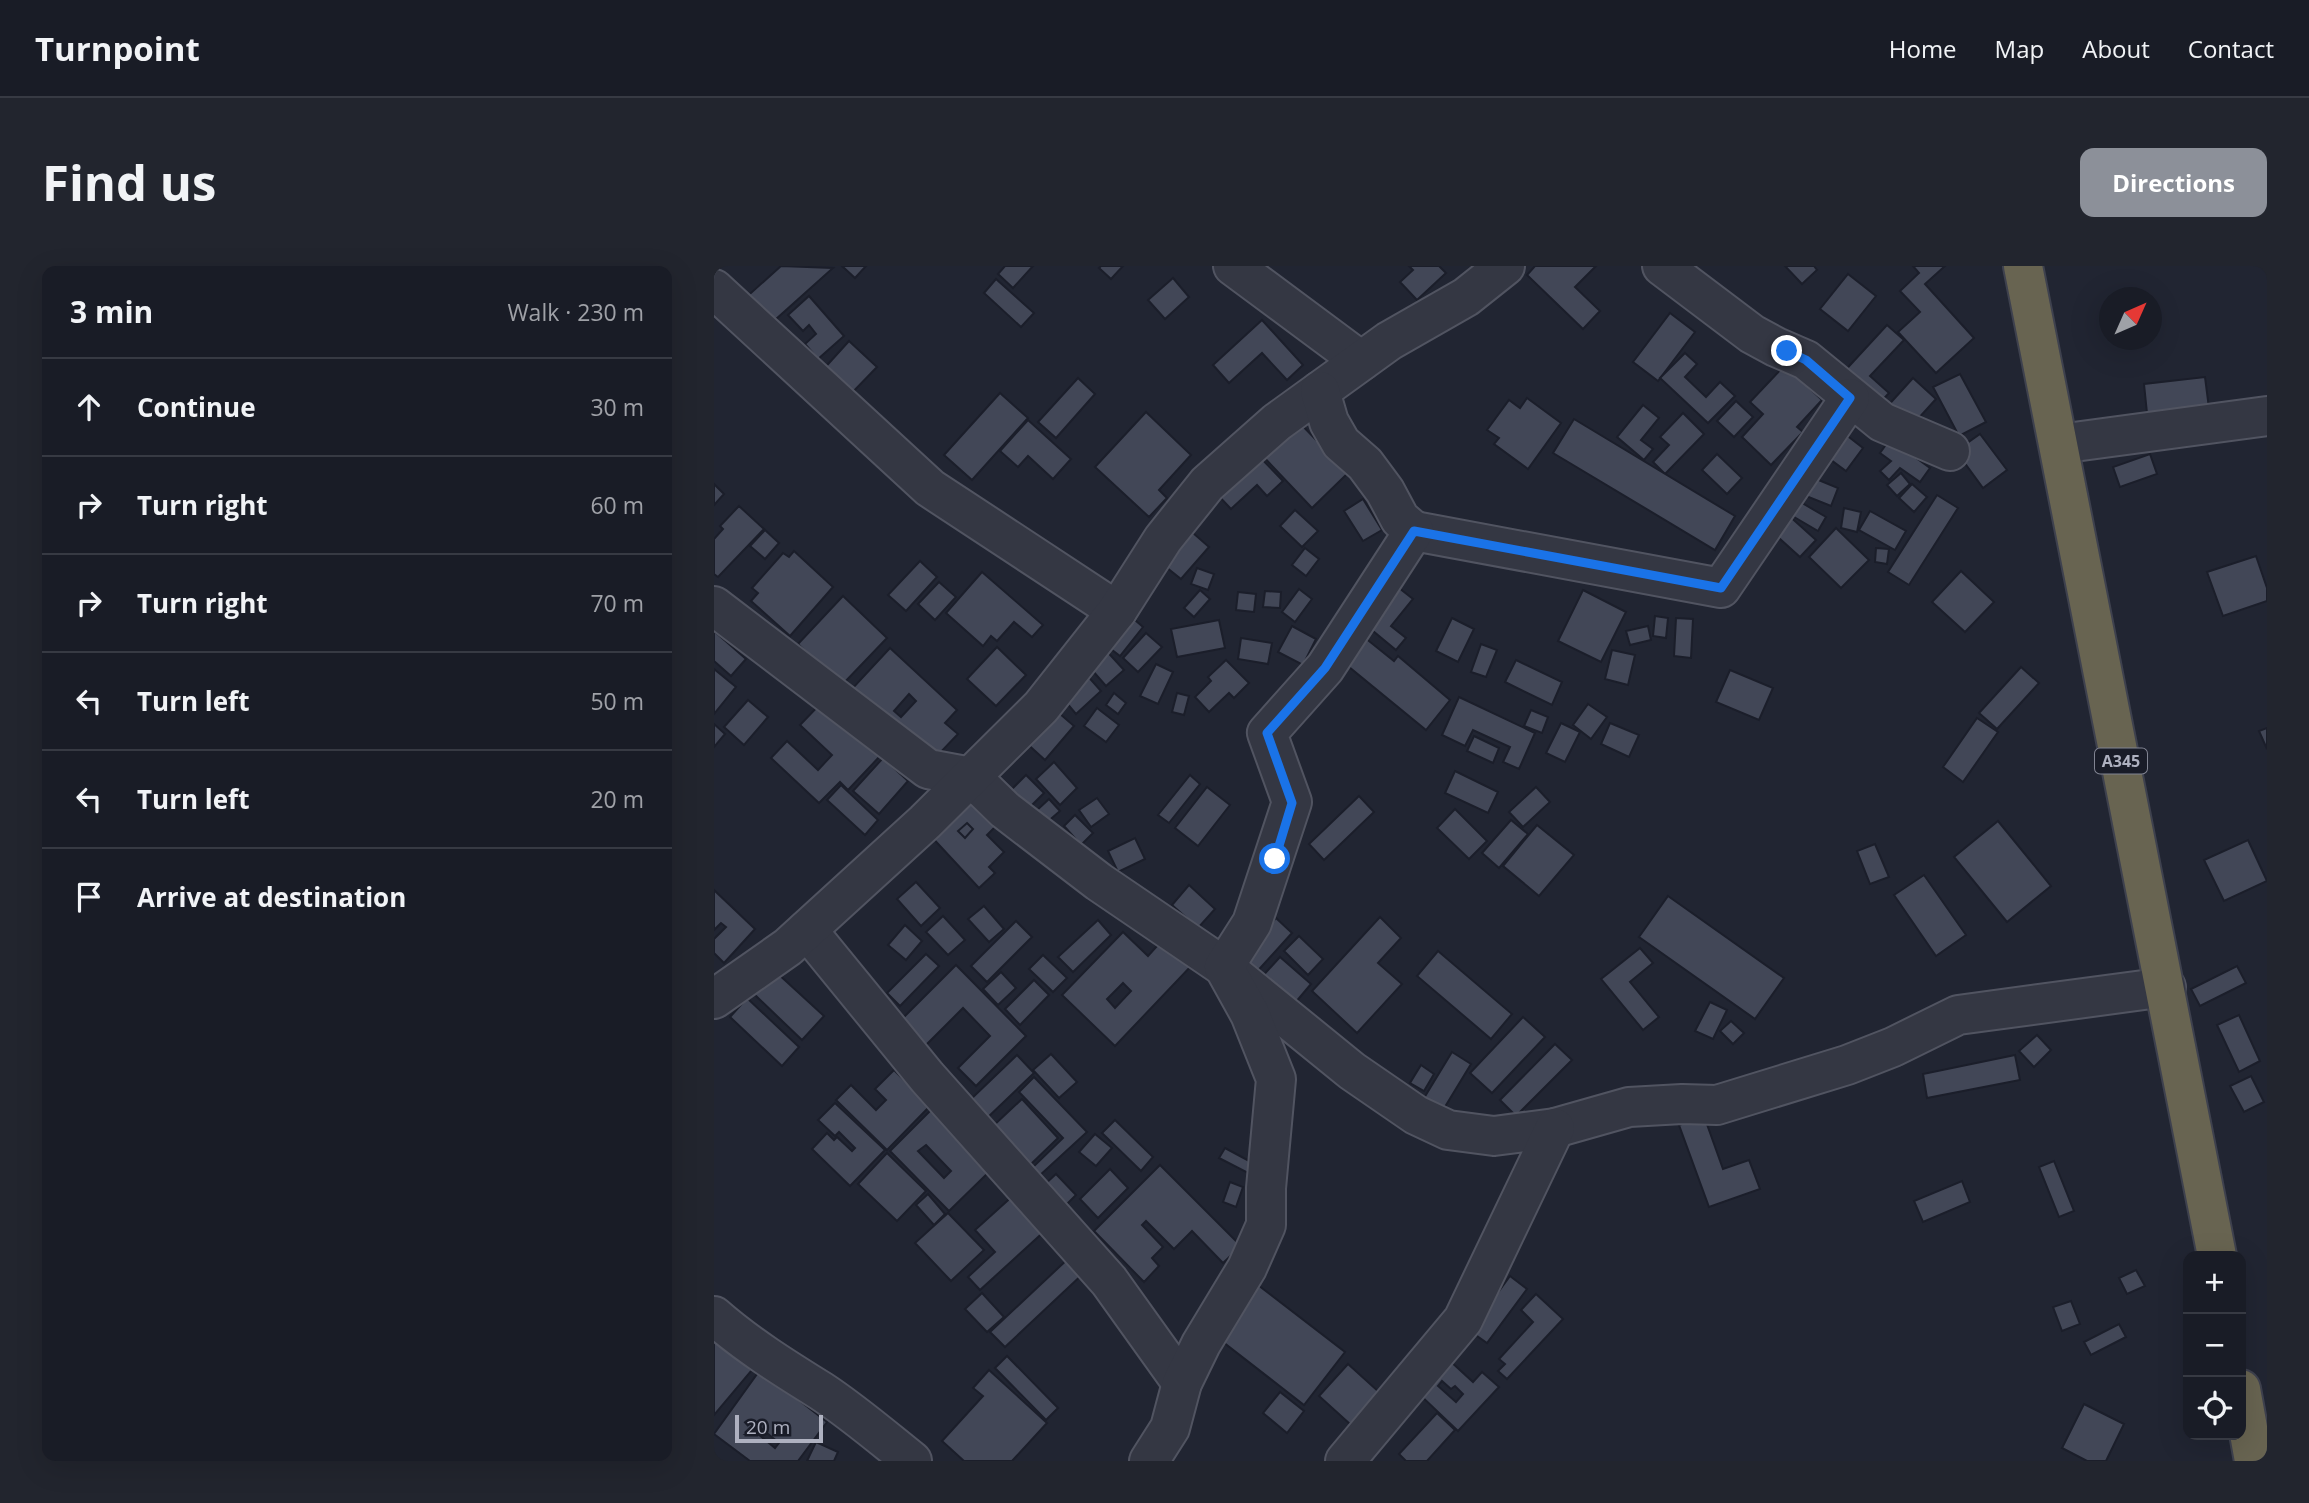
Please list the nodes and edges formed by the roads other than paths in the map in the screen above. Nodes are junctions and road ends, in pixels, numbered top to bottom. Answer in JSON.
{"nodes":[{"id":1,"x":1233,"y":266,"type":"edge"},
{"id":2,"x":1505,"y":266,"type":"edge"},
{"id":3,"x":1662,"y":266,"type":"edge"},
{"id":4,"x":2023,"y":266,"type":"edge"},
{"id":5,"x":714,"y":289,"type":"edge"},
{"id":6,"x":1361,"y":361,"type":"junction"},
{"id":7,"x":1320,"y":391,"type":"junction"},
{"id":8,"x":1850,"y":398,"type":"junction"},
{"id":9,"x":2267,"y":416,"type":"edge"},
{"id":10,"x":2059,"y":444,"type":"junction"},
{"id":11,"x":1951,"y":452,"type":"dead end"},
{"id":12,"x":1414,"y":531,"type":"junction"},
{"id":13,"x":714,"y":606,"type":"edge"},
{"id":14,"x":1117,"y":611,"type":"junction"},
{"id":15,"x":971,"y":777,"type":"junction"},
{"id":16,"x":807,"y":930,"type":"junction"},
{"id":17,"x":1224,"y":967,"type":"junction"},
{"id":18,"x":2166,"y":986,"type":"junction"},
{"id":19,"x":714,"y":999,"type":"edge"},
{"id":20,"x":1555,"y":1128,"type":"junction"},
{"id":21,"x":2216,"y":1251,"type":"edge"},
{"id":22,"x":714,"y":1316,"type":"edge"},
{"id":23,"x":1182,"y":1383,"type":"junction"},
{"id":24,"x":2246,"y":1408,"type":"edge"},
{"id":25,"x":2257,"y":1449,"type":"edge"},
{"id":26,"x":914,"y":1461,"type":"edge"},
{"id":27,"x":1149,"y":1461,"type":"edge"},
{"id":28,"x":1345,"y":1461,"type":"edge"}],
"edges":[{"from":1,"to":6,"type":"street"},
{"from":2,"to":6,"type":"street"},
{"from":3,"to":8,"type":"street"},
{"from":4,"to":10,"type":"highway","number":"A345"},
{"from":5,"to":14,"type":"street"},
{"from":6,"to":7,"type":"street"},
{"from":7,"to":12,"type":"street"},
{"from":7,"to":14,"type":"street"},
{"from":8,"to":11,"type":"street"},
{"from":8,"to":12,"type":"street"},
{"from":9,"to":10,"type":"street"},
{"from":10,"to":18,"type":"highway","number":"A345"},
{"from":12,"to":17,"type":"street"},
{"from":13,"to":15,"type":"street"},
{"from":14,"to":15,"type":"street"},
{"from":15,"to":16,"type":"street"},
{"from":15,"to":17,"type":"street"},
{"from":16,"to":19,"type":"street"},
{"from":16,"to":23,"type":"street"},
{"from":17,"to":20,"type":"street"},
{"from":17,"to":23,"type":"street"},
{"from":18,"to":20,"type":"street"},
{"from":18,"to":21,"type":"highway","number":"A345"},
{"from":20,"to":28,"type":"street"},
{"from":22,"to":26,"type":"street"},
{"from":23,"to":27,"type":"street"},
{"from":24,"to":25,"type":"highway"}]}
